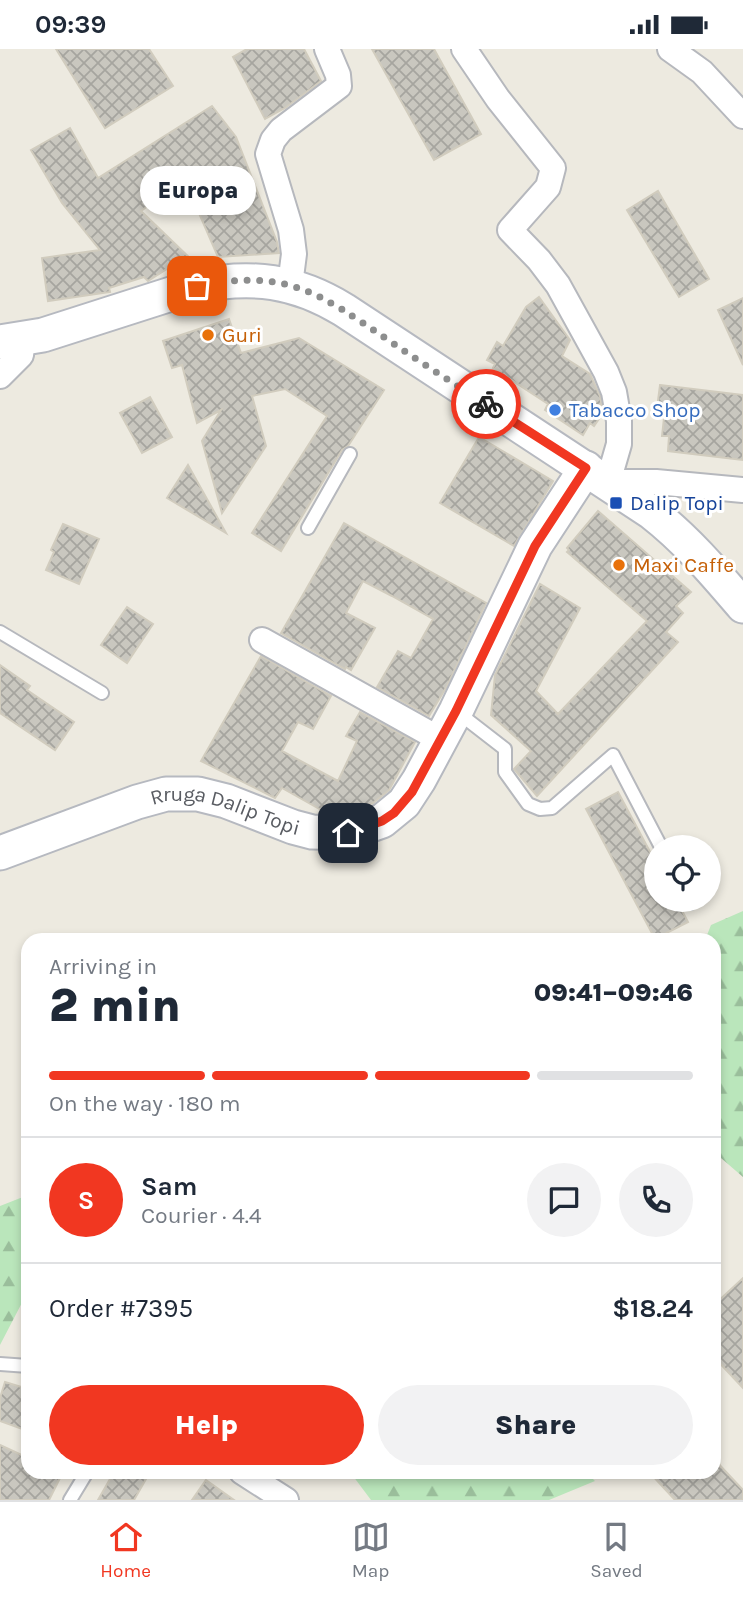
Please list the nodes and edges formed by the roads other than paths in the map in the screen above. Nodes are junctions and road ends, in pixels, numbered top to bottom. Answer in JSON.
{"nodes":[{"id":1,"x":327,"y":49,"type":"edge"},
{"id":2,"x":464,"y":49,"type":"edge"},
{"id":3,"x":670,"y":49,"type":"edge"},
{"id":4,"x":743,"y":116,"type":"edge"},
{"id":5,"x":290,"y":285,"type":"junction"},
{"id":6,"x":12,"y":341,"type":"edge"},
{"id":7,"x":0,"y":376,"type":"edge"},
{"id":8,"x":350,"y":454,"type":"dead end"},
{"id":9,"x":597,"y":475,"type":"junction"},
{"id":10,"x":743,"y":490,"type":"edge"},
{"id":11,"x":308,"y":528,"type":"dead end"},
{"id":12,"x":743,"y":606,"type":"edge"},
{"id":13,"x":0,"y":632,"type":"edge"},
{"id":14,"x":262,"y":641,"type":"dead end"},
{"id":15,"x":102,"y":693,"type":"dead end"},
{"id":16,"x":456,"y":711,"type":"junction"},
{"id":17,"x":441,"y":740,"type":"junction"},
{"id":18,"x":655,"y":835,"type":"edge"},
{"id":19,"x":0,"y":853,"type":"edge"},
{"id":20,"x":0,"y":1364,"type":"edge"},
{"id":21,"x":21,"y":1366,"type":"edge"},
{"id":22,"x":83,"y":1479,"type":"edge"},
{"id":23,"x":252,"y":1479,"type":"edge"},
{"id":24,"x":280,"y":1499,"type":"edge"},
{"id":25,"x":70,"y":1500,"type":"edge"}],
"edges":[{"from":1,"to":5,"type":"street"},
{"from":2,"to":9,"type":"street"},
{"from":3,"to":4,"type":"street"},
{"from":5,"to":6,"type":"street"},
{"from":5,"to":9,"type":"street"},
{"from":6,"to":7,"type":"street"},
{"from":8,"to":11,"type":"lane"},
{"from":9,"to":10,"type":"street"},
{"from":9,"to":12,"type":"street"},
{"from":9,"to":16,"type":"street","name":"Rruga Dalip Topi"},
{"from":13,"to":15,"type":"lane"},
{"from":14,"to":17,"type":"street"},
{"from":16,"to":17,"type":"street","name":"Rruga Dalip Topi"},
{"from":16,"to":18,"type":"lane"},
{"from":17,"to":19,"type":"street","name":"Rruga Dalip Topi"},
{"from":20,"to":21,"type":"lane"},
{"from":22,"to":25,"type":"lane"},
{"from":23,"to":24,"type":"street"}]}
